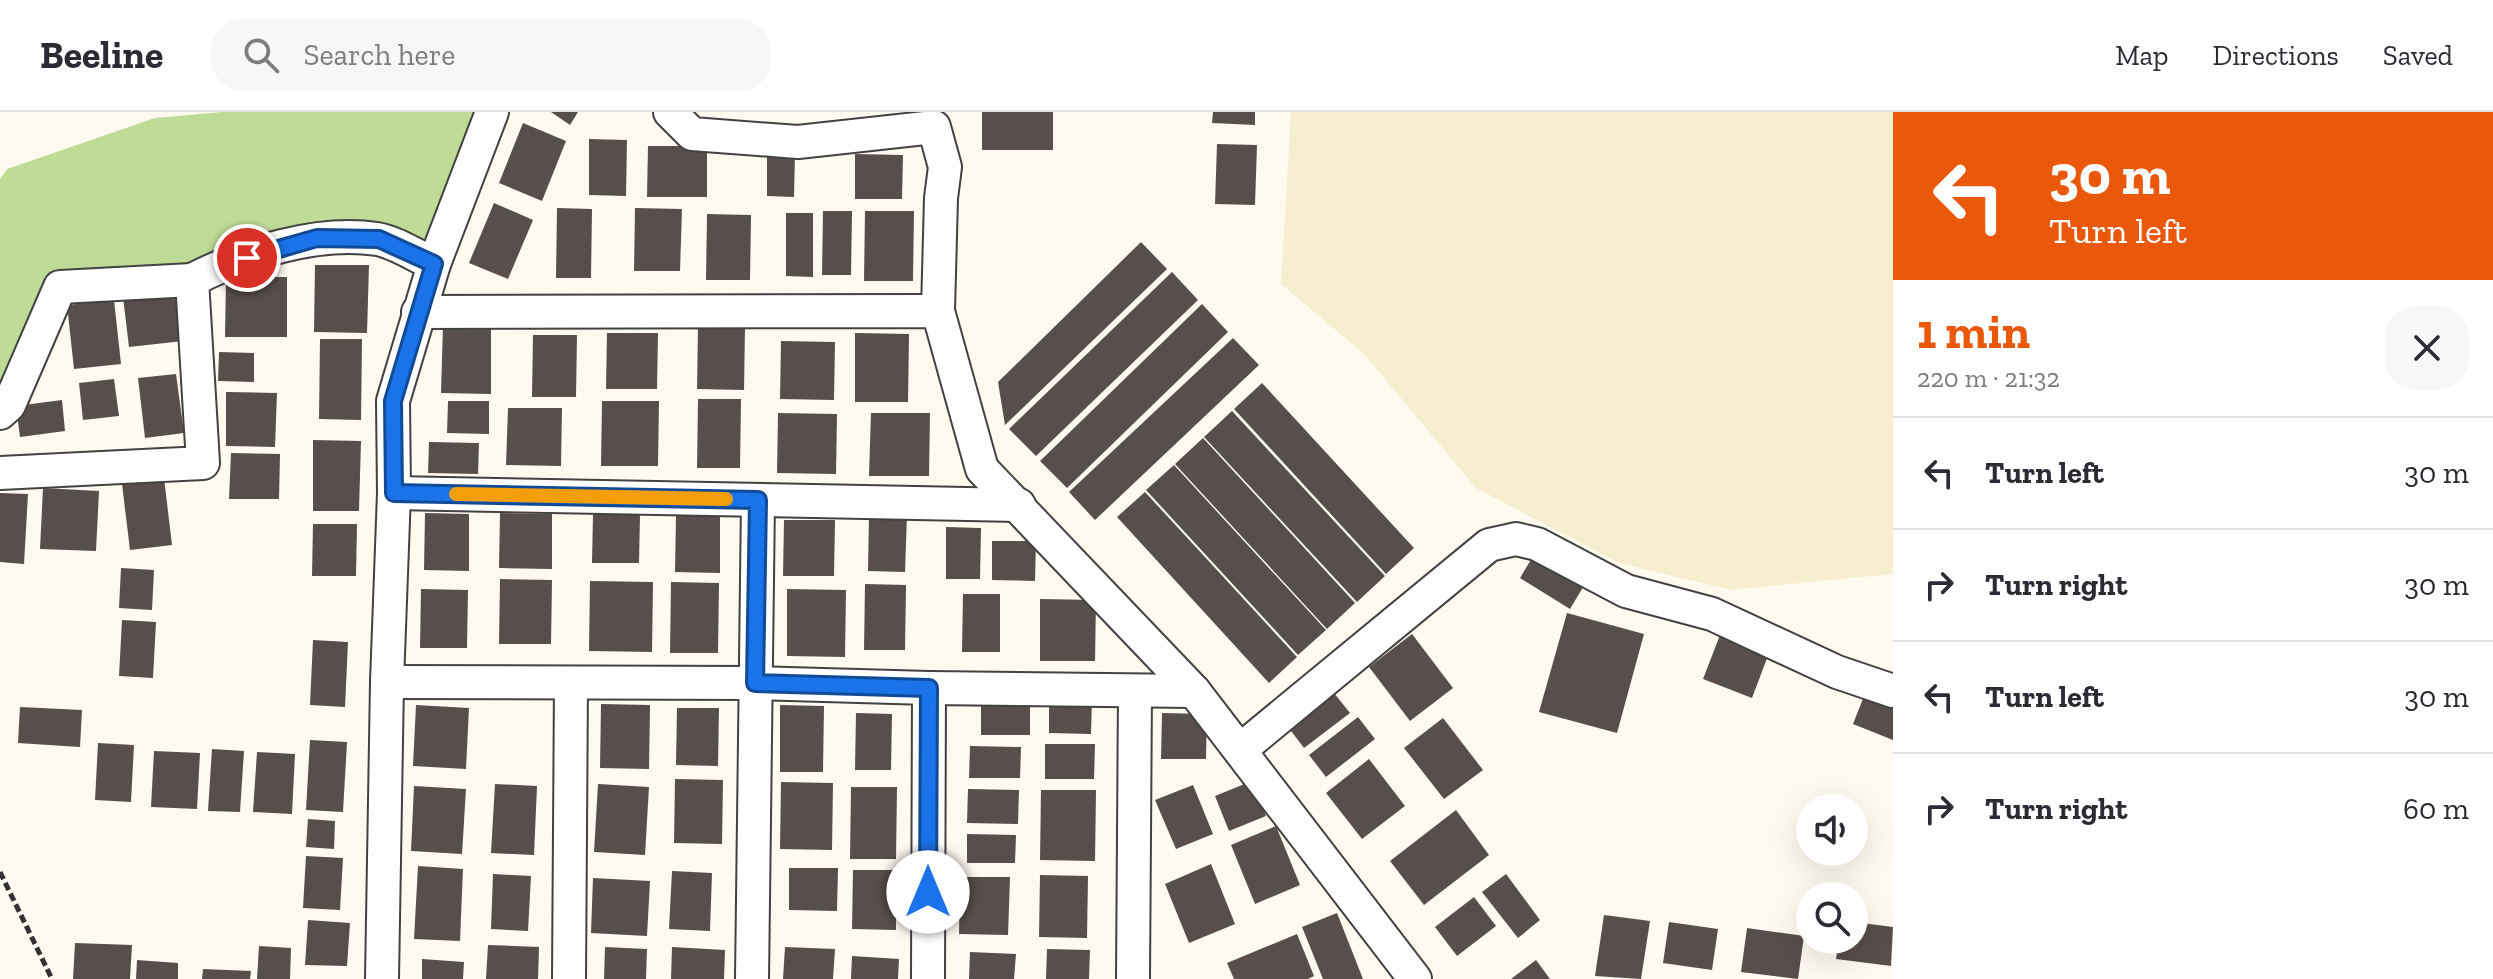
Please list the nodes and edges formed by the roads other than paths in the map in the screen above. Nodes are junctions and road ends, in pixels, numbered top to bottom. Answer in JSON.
{"nodes":[{"id":1,"x":492,"y":112,"type":"edge"},
{"id":2,"x":670,"y":112,"type":"edge"},
{"id":3,"x":434,"y":264,"type":"junction"},
{"id":4,"x":192,"y":280,"type":"junction"},
{"id":5,"x":938,"y":311,"type":"junction"},
{"id":6,"x":418,"y":312,"type":"junction"},
{"id":7,"x":0,"y":413,"type":"edge"},
{"id":8,"x":0,"y":473,"type":"edge"},
{"id":9,"x":394,"y":493,"type":"junction"},
{"id":10,"x":758,"y":500,"type":"junction"},
{"id":11,"x":1019,"y":505,"type":"junction"},
{"id":12,"x":387,"y":682,"type":"junction"},
{"id":13,"x":571,"y":683,"type":"junction"},
{"id":14,"x":755,"y":683,"type":"junction"},
{"id":15,"x":929,"y":688,"type":"junction"},
{"id":16,"x":1135,"y":691,"type":"junction"},
{"id":17,"x":1194,"y":691,"type":"junction"},
{"id":18,"x":1893,"y":691,"type":"edge"},
{"id":19,"x":1240,"y":750,"type":"junction"},
{"id":20,"x":382,"y":979,"type":"edge"},
{"id":21,"x":569,"y":979,"type":"edge"},
{"id":22,"x":752,"y":979,"type":"edge"},
{"id":23,"x":928,"y":979,"type":"edge"},
{"id":24,"x":1133,"y":979,"type":"edge"},
{"id":25,"x":1415,"y":979,"type":"edge"}],
"edges":[{"from":1,"to":3,"type":"street"},
{"from":2,"to":5,"type":"street"},
{"from":3,"to":4,"type":"street"},
{"from":3,"to":6,"type":"street"},
{"from":4,"to":7,"type":"street"},
{"from":4,"to":8,"type":"street"},
{"from":5,"to":6,"type":"street"},
{"from":5,"to":11,"type":"street"},
{"from":6,"to":9,"type":"street"},
{"from":9,"to":10,"type":"street"},
{"from":9,"to":12,"type":"street"},
{"from":10,"to":11,"type":"street"},
{"from":10,"to":14,"type":"street"},
{"from":11,"to":17,"type":"street"},
{"from":12,"to":13,"type":"street"},
{"from":12,"to":20,"type":"street"},
{"from":13,"to":14,"type":"street"},
{"from":13,"to":21,"type":"street"},
{"from":14,"to":15,"type":"street"},
{"from":14,"to":22,"type":"street"},
{"from":15,"to":16,"type":"street"},
{"from":15,"to":23,"type":"street"},
{"from":16,"to":17,"type":"street"},
{"from":16,"to":24,"type":"street"},
{"from":17,"to":19,"type":"street"},
{"from":18,"to":19,"type":"street"},
{"from":19,"to":25,"type":"street"}]}
